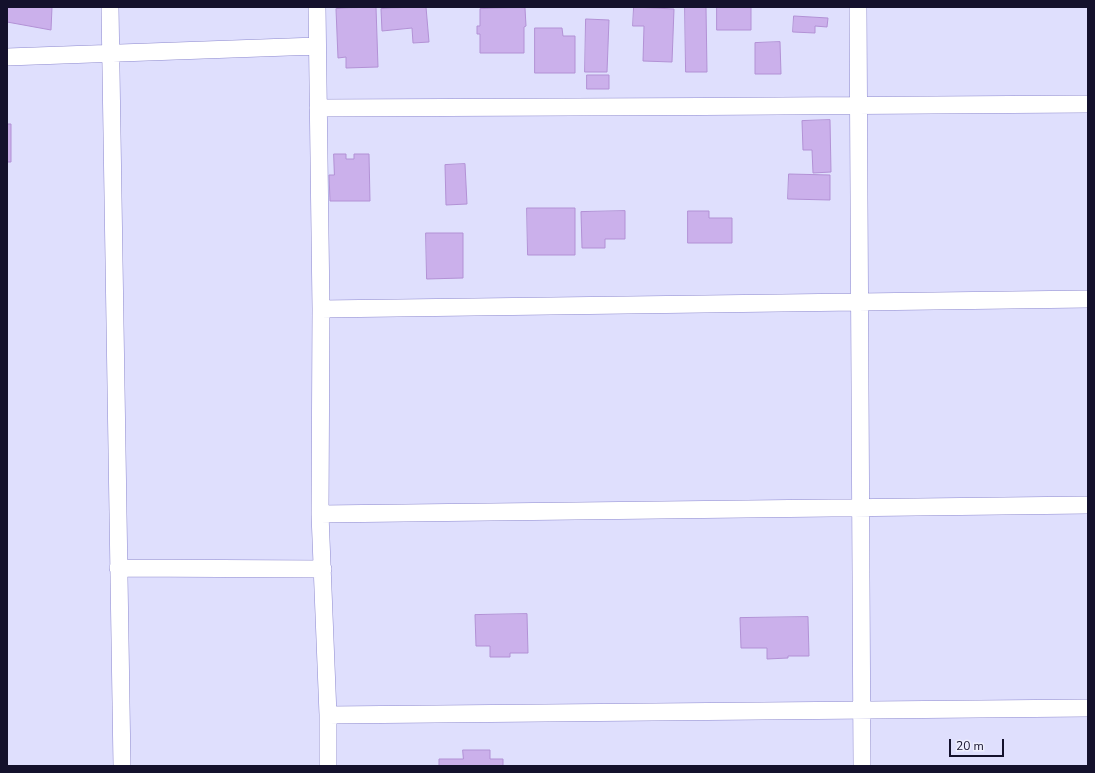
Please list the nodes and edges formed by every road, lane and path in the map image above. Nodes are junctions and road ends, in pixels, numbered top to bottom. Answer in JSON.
{"nodes":[{"id":1,"x":110,"y":7,"type":"edge"},
{"id":2,"x":317,"y":7,"type":"edge"},
{"id":3,"x":858,"y":7,"type":"edge"},
{"id":4,"x":317,"y":46,"type":"junction"},
{"id":5,"x":110,"y":53,"type":"junction"},
{"id":6,"x":7,"y":57,"type":"edge"},
{"id":7,"x":1088,"y":104,"type":"edge"},
{"id":8,"x":859,"y":106,"type":"junction"},
{"id":9,"x":318,"y":108,"type":"junction"},
{"id":10,"x":1088,"y":299,"type":"edge"},
{"id":11,"x":860,"y":302,"type":"junction"},
{"id":12,"x":321,"y":309,"type":"junction"},
{"id":13,"x":1088,"y":505,"type":"edge"},
{"id":14,"x":861,"y":508,"type":"junction"},
{"id":15,"x":320,"y":514,"type":"junction"},
{"id":16,"x":118,"y":568,"type":"junction"},
{"id":17,"x":322,"y":569,"type":"junction"},
{"id":18,"x":1088,"y":708,"type":"edge"},
{"id":19,"x":862,"y":710,"type":"junction"},
{"id":20,"x":328,"y":715,"type":"junction"},
{"id":21,"x":122,"y":766,"type":"edge"},
{"id":22,"x":328,"y":766,"type":"edge"},
{"id":23,"x":862,"y":766,"type":"edge"}],
"edges":[{"from":1,"to":5,"type":"street"},
{"from":2,"to":4,"type":"street"},
{"from":3,"to":8,"type":"street"},
{"from":4,"to":5,"type":"street"},
{"from":4,"to":9,"type":"street"},
{"from":5,"to":6,"type":"street"},
{"from":5,"to":16,"type":"street"},
{"from":7,"to":8,"type":"street"},
{"from":8,"to":9,"type":"street"},
{"from":8,"to":11,"type":"street"},
{"from":9,"to":12,"type":"street"},
{"from":10,"to":11,"type":"street"},
{"from":11,"to":12,"type":"street"},
{"from":11,"to":14,"type":"street"},
{"from":12,"to":15,"type":"street"},
{"from":13,"to":14,"type":"street"},
{"from":14,"to":15,"type":"street"},
{"from":14,"to":19,"type":"street"},
{"from":15,"to":17,"type":"street"},
{"from":16,"to":17,"type":"street"},
{"from":16,"to":21,"type":"street"},
{"from":17,"to":20,"type":"street"},
{"from":18,"to":19,"type":"street"},
{"from":19,"to":20,"type":"street"},
{"from":19,"to":23,"type":"street"},
{"from":20,"to":22,"type":"street"}]}
